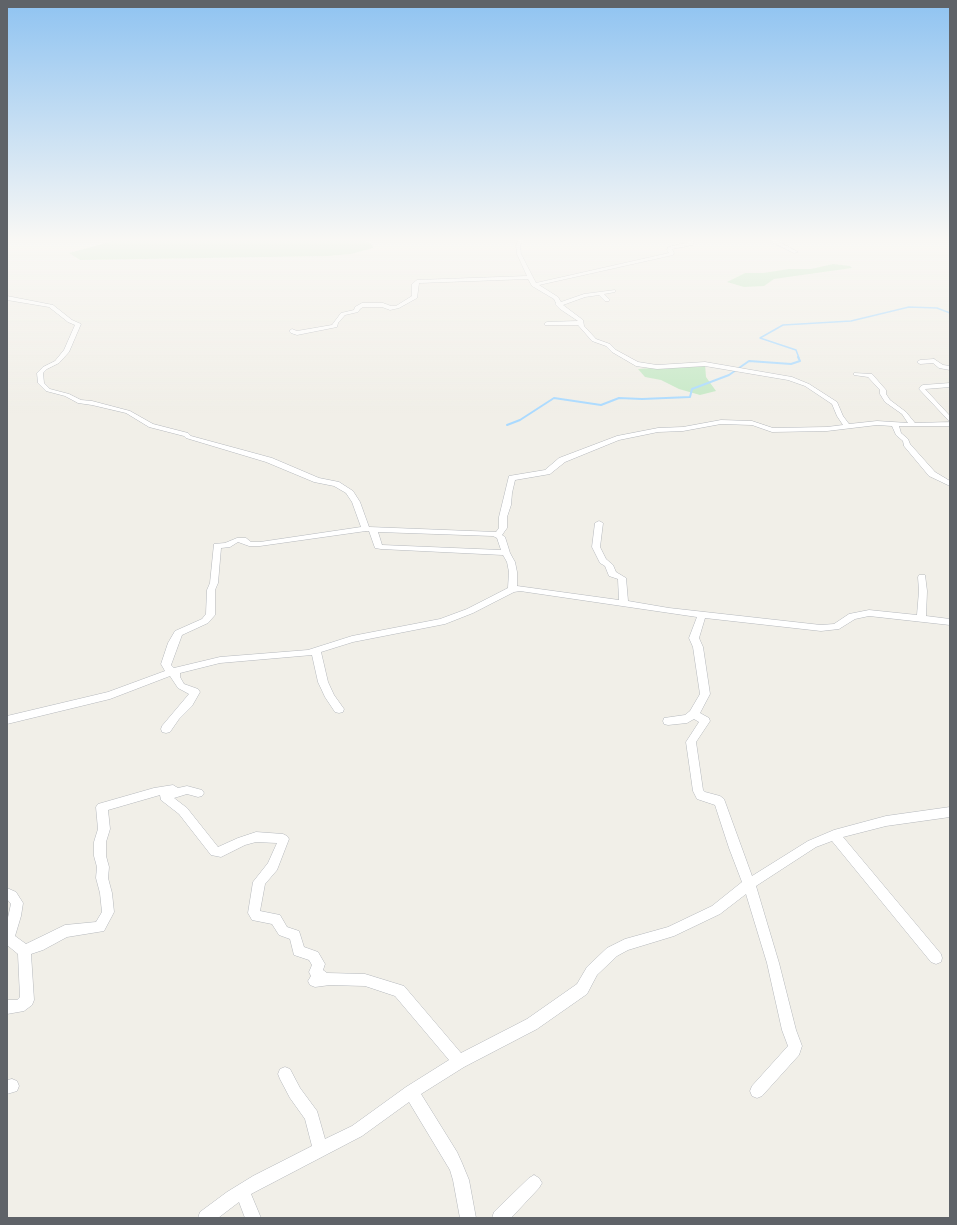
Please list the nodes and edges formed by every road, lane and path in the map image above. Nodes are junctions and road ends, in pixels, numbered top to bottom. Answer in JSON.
{"nodes":[{"id":1,"x":7,"y":298,"type":"edge"},
{"id":2,"x":413,"y":298,"type":"edge"},
{"id":3,"x":556,"y":298,"type":"edge"},
{"id":4,"x":579,"y":298,"type":"edge"},
{"id":5,"x":558,"y":304,"type":"junction"},
{"id":6,"x":580,"y":323,"type":"junction"},
{"id":7,"x":547,"y":324,"type":"dead end"},
{"id":8,"x":292,"y":331,"type":"dead end"},
{"id":9,"x":920,"y":362,"type":"dead end"},
{"id":10,"x":950,"y":368,"type":"edge"},
{"id":11,"x":856,"y":374,"type":"dead end"},
{"id":12,"x":950,"y":385,"type":"edge"},
{"id":13,"x":950,"y":420,"type":"edge"},
{"id":14,"x":895,"y":424,"type":"junction"},
{"id":15,"x":950,"y":424,"type":"edge"},
{"id":16,"x":913,"y":425,"type":"junction"},
{"id":17,"x":847,"y":426,"type":"junction"},
{"id":18,"x":950,"y":484,"type":"edge"},
{"id":19,"x":599,"y":523,"type":"dead end"},
{"id":20,"x":370,"y":529,"type":"junction"},
{"id":21,"x":498,"y":535,"type":"junction"},
{"id":22,"x":506,"y":553,"type":"junction"},
{"id":23,"x":922,"y":577,"type":"dead end"},
{"id":24,"x":512,"y":589,"type":"junction"},
{"id":25,"x":624,"y":604,"type":"junction"},
{"id":26,"x":702,"y":615,"type":"junction"},
{"id":27,"x":922,"y":619,"type":"junction"},
{"id":28,"x":950,"y":622,"type":"edge"},
{"id":29,"x":316,"y":651,"type":"junction"},
{"id":30,"x":174,"y":672,"type":"junction"},
{"id":31,"x":339,"y":709,"type":"dead end"},
{"id":32,"x":694,"y":714,"type":"junction"},
{"id":33,"x":7,"y":720,"type":"edge"},
{"id":34,"x":668,"y":721,"type":"dead end"},
{"id":35,"x":166,"y":729,"type":"dead end"},
{"id":36,"x":950,"y":812,"type":"edge"},
{"id":37,"x":834,"y":835,"type":"junction"},
{"id":38,"x":749,"y":884,"type":"junction"},
{"id":39,"x":7,"y":893,"type":"edge"},
{"id":40,"x":24,"y":951,"type":"junction"},
{"id":41,"x":936,"y":958,"type":"dead end"},
{"id":42,"x":7,"y":1007,"type":"edge"},
{"id":43,"x":460,"y":1062,"type":"junction"},
{"id":44,"x":285,"y":1074,"type":"dead end"},
{"id":45,"x":757,"y":1091,"type":"dead end"},
{"id":46,"x":411,"y":1092,"type":"junction"},
{"id":47,"x":320,"y":1150,"type":"junction"},
{"id":48,"x":534,"y":1183,"type":"dead end"},
{"id":49,"x":242,"y":1191,"type":"junction"},
{"id":50,"x":206,"y":1218,"type":"edge"},
{"id":51,"x":253,"y":1218,"type":"edge"},
{"id":52,"x":468,"y":1218,"type":"edge"},
{"id":53,"x":500,"y":1218,"type":"edge"}],
"edges":[{"from":1,"to":20,"type":"street"},
{"from":2,"to":8,"type":"street"},
{"from":3,"to":5,"type":"street"},
{"from":4,"to":5,"type":"street"},
{"from":5,"to":6,"type":"street"},
{"from":6,"to":7,"type":"street"},
{"from":6,"to":17,"type":"street"},
{"from":9,"to":10,"type":"street"},
{"from":11,"to":16,"type":"street"},
{"from":12,"to":13,"type":"street"},
{"from":14,"to":16,"type":"street"},
{"from":14,"to":17,"type":"street"},
{"from":14,"to":18,"type":"street"},
{"from":15,"to":16,"type":"street"},
{"from":17,"to":21,"type":"street"},
{"from":19,"to":25,"type":"street"},
{"from":20,"to":21,"type":"street"},
{"from":20,"to":22,"type":"street"},
{"from":20,"to":30,"type":"street"},
{"from":21,"to":22,"type":"street"},
{"from":22,"to":24,"type":"street"},
{"from":23,"to":27,"type":"street"},
{"from":24,"to":25,"type":"street"},
{"from":24,"to":29,"type":"street"},
{"from":25,"to":26,"type":"street"},
{"from":26,"to":27,"type":"street"},
{"from":26,"to":32,"type":"street"},
{"from":27,"to":28,"type":"street"},
{"from":29,"to":30,"type":"street"},
{"from":29,"to":31,"type":"street"},
{"from":30,"to":33,"type":"street"},
{"from":30,"to":35,"type":"street"},
{"from":32,"to":34,"type":"street"},
{"from":32,"to":38,"type":"street"},
{"from":36,"to":37,"type":"street"},
{"from":37,"to":38,"type":"street"},
{"from":37,"to":41,"type":"street"},
{"from":38,"to":43,"type":"street"},
{"from":38,"to":45,"type":"street"},
{"from":39,"to":40,"type":"street"},
{"from":40,"to":42,"type":"street"},
{"from":40,"to":43,"type":"street"},
{"from":43,"to":46,"type":"street"},
{"from":44,"to":47,"type":"street"},
{"from":46,"to":47,"type":"street"},
{"from":46,"to":52,"type":"street"},
{"from":47,"to":49,"type":"street"},
{"from":48,"to":53,"type":"street"},
{"from":49,"to":50,"type":"street"},
{"from":49,"to":51,"type":"street"}]}
